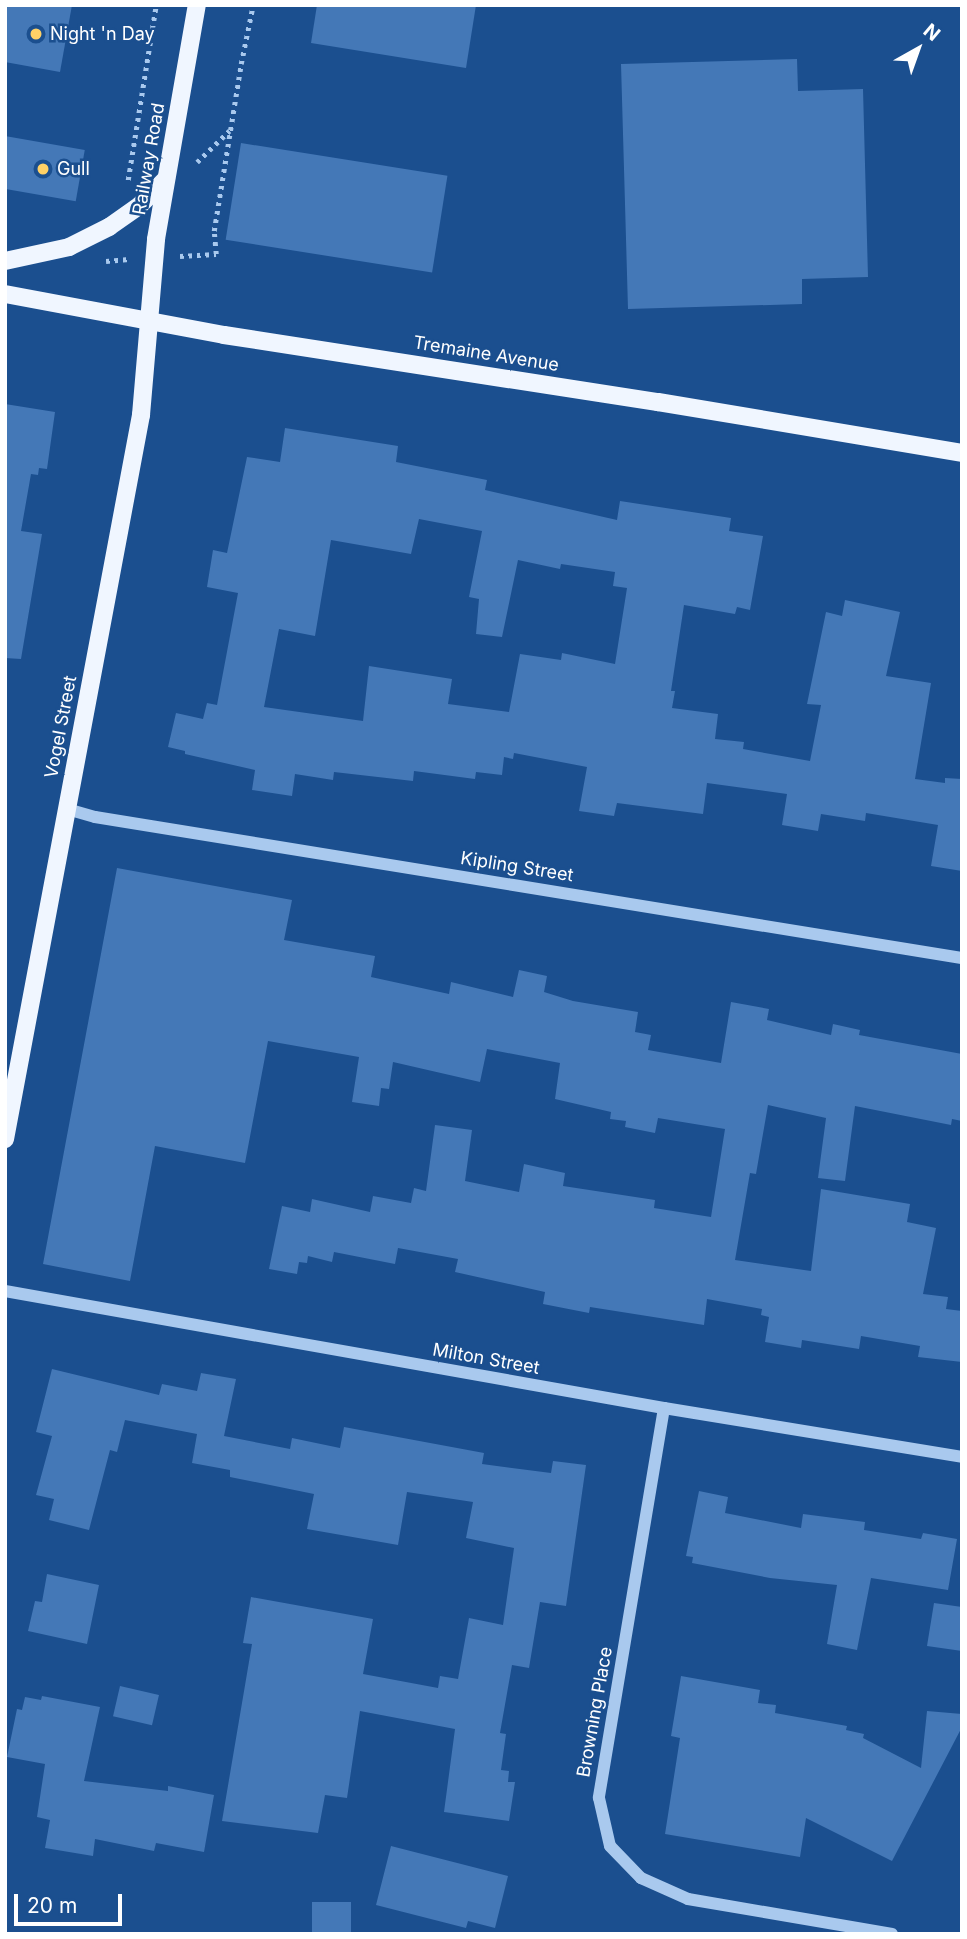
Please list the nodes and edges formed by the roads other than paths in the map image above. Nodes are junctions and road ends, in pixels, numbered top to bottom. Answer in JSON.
{"nodes":[{"id":1,"x":197,"y":5,"type":"edge"},
{"id":2,"x":166,"y":179,"type":"junction"},
{"id":3,"x":5,"y":261,"type":"edge"},
{"id":4,"x":5,"y":294,"type":"edge"},
{"id":5,"x":150,"y":322,"type":"junction"},
{"id":6,"x":962,"y":453,"type":"edge"},
{"id":7,"x":67,"y":809,"type":"junction"},
{"id":8,"x":962,"y":958,"type":"edge"},
{"id":9,"x":5,"y":1139,"type":"edge"},
{"id":10,"x":5,"y":1291,"type":"edge"},
{"id":11,"x":664,"y":1408,"type":"junction"},
{"id":12,"x":962,"y":1457,"type":"edge"},
{"id":13,"x":892,"y":1934,"type":"edge"}],
"edges":[{"from":1,"to":2,"type":"main road","name":"Railway Road"},
{"from":2,"to":3,"type":"main road"},
{"from":2,"to":5,"type":"main road","name":"Railway Road"},
{"from":4,"to":5,"type":"main road","name":"Tremaine Avenue"},
{"from":5,"to":6,"type":"main road","name":"Tremaine Avenue"},
{"from":5,"to":7,"type":"main road","name":"Vogel Street"},
{"from":7,"to":8,"type":"street","name":"Kipling Street"},
{"from":7,"to":9,"type":"main road","name":"Vogel Street"},
{"from":10,"to":11,"type":"street","name":"Milton Street"},
{"from":11,"to":12,"type":"street","name":"Milton Street"},
{"from":11,"to":13,"type":"street","name":"Browning Place"}]}
